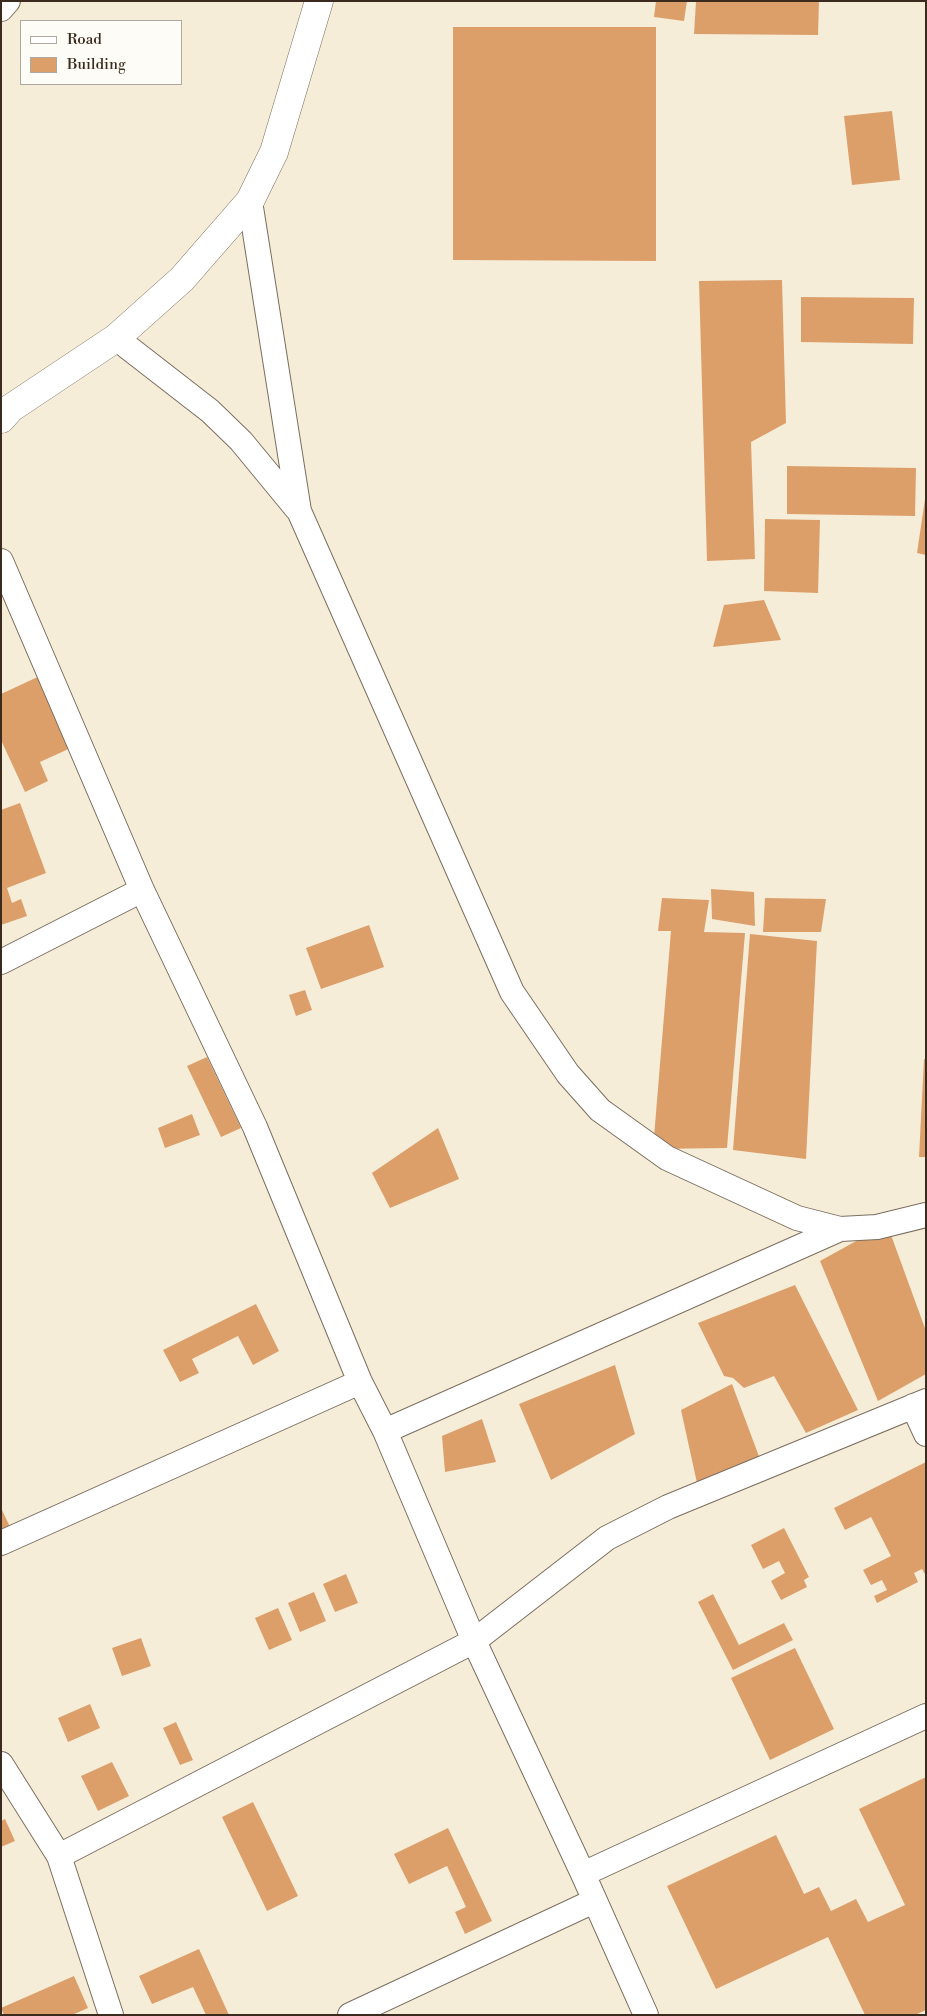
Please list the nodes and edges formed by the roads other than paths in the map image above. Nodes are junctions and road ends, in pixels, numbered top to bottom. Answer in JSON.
{"nodes":[{"id":1,"x":8,"y":1,"type":"edge"},
{"id":2,"x":319,"y":1,"type":"edge"},
{"id":3,"x":1,"y":9,"type":"edge"},
{"id":4,"x":250,"y":202,"type":"junction"},
{"id":5,"x":116,"y":338,"type":"junction"},
{"id":6,"x":1,"y":419,"type":"edge"},
{"id":7,"x":298,"y":511,"type":"junction"},
{"id":8,"x":1,"y":561,"type":"edge"},
{"id":9,"x":142,"y":890,"type":"junction"},
{"id":10,"x":1,"y":962,"type":"edge"},
{"id":11,"x":926,"y":1215,"type":"edge"},
{"id":12,"x":840,"y":1229,"type":"junction"},
{"id":13,"x":360,"y":1382,"type":"junction"},
{"id":14,"x":919,"y":1403,"type":"edge"},
{"id":15,"x":385,"y":1432,"type":"junction"},
{"id":16,"x":926,"y":1434,"type":"edge"},
{"id":17,"x":1,"y":1543,"type":"edge"},
{"id":18,"x":474,"y":1641,"type":"junction"},
{"id":19,"x":926,"y":1716,"type":"edge"},
{"id":20,"x":1,"y":1764,"type":"edge"},
{"id":21,"x":59,"y":1856,"type":"junction"},
{"id":22,"x":583,"y":1874,"type":"junction"},
{"id":23,"x":594,"y":1901,"type":"junction"},
{"id":24,"x":111,"y":2015,"type":"edge"},
{"id":25,"x":350,"y":2015,"type":"edge"},
{"id":26,"x":646,"y":2015,"type":"edge"}],
"edges":[{"from":1,"to":3,"type":"street"},
{"from":2,"to":4,"type":"street"},
{"from":4,"to":5,"type":"street"},
{"from":4,"to":7,"type":"street"},
{"from":5,"to":6,"type":"street"},
{"from":5,"to":7,"type":"street"},
{"from":7,"to":12,"type":"street"},
{"from":8,"to":9,"type":"street"},
{"from":9,"to":10,"type":"street"},
{"from":9,"to":13,"type":"street"},
{"from":11,"to":12,"type":"street"},
{"from":12,"to":15,"type":"street"},
{"from":13,"to":15,"type":"street"},
{"from":13,"to":17,"type":"street"},
{"from":14,"to":16,"type":"street"},
{"from":14,"to":18,"type":"street"},
{"from":15,"to":18,"type":"street"},
{"from":18,"to":21,"type":"street"},
{"from":18,"to":22,"type":"street"},
{"from":19,"to":22,"type":"street"},
{"from":20,"to":21,"type":"street"},
{"from":21,"to":24,"type":"street"},
{"from":22,"to":23,"type":"street"},
{"from":23,"to":25,"type":"street"},
{"from":23,"to":26,"type":"street"}]}
